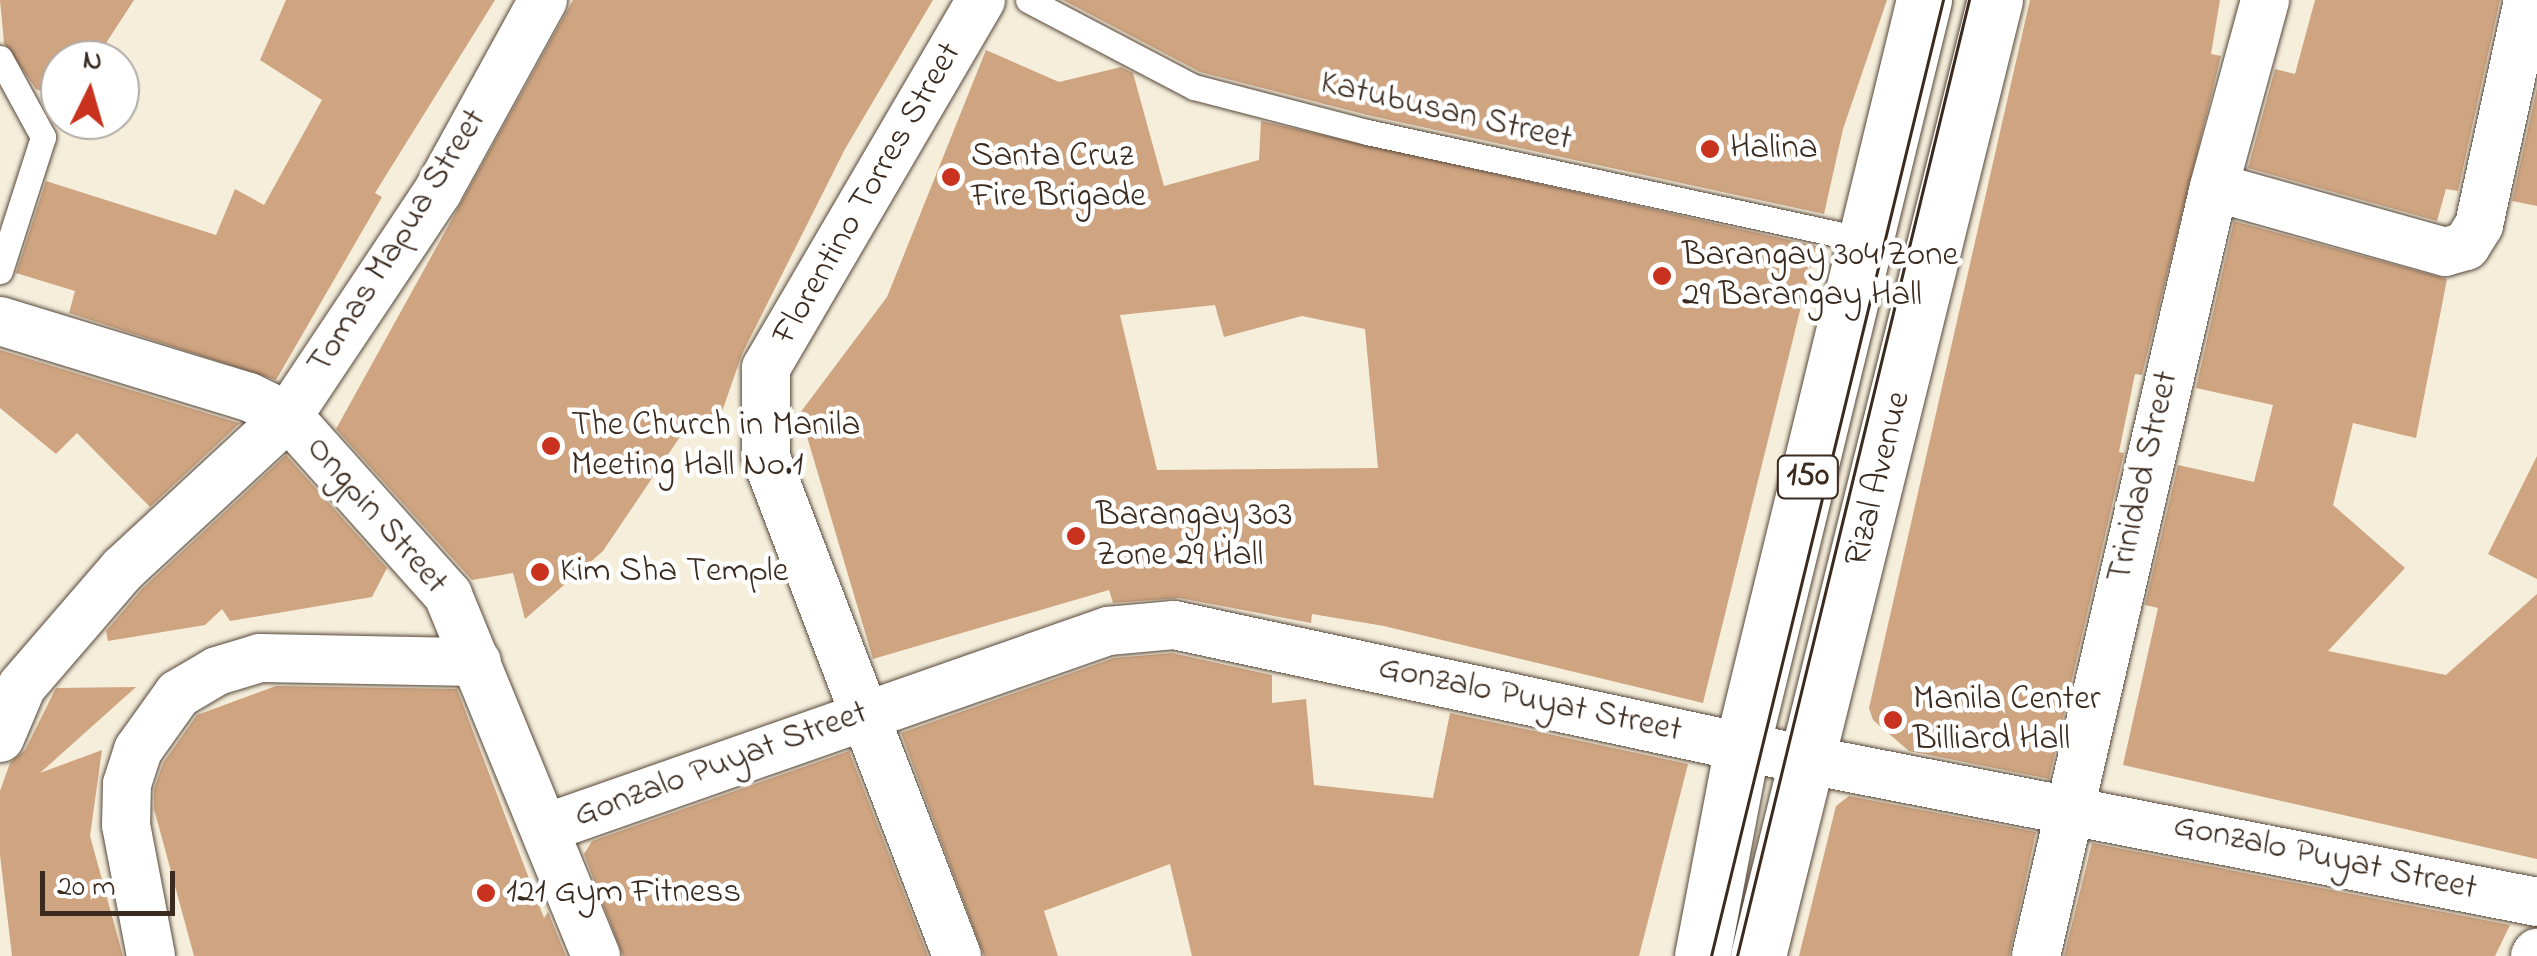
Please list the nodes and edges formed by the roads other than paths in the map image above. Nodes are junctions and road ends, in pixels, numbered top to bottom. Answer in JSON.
{"nodes":[{"id":1,"x":544,"y":0,"type":"edge"},
{"id":2,"x":982,"y":0,"type":"edge"},
{"id":3,"x":1028,"y":0,"type":"edge"},
{"id":4,"x":1924,"y":0,"type":"edge"},
{"id":5,"x":1995,"y":0,"type":"edge"},
{"id":6,"x":2264,"y":0,"type":"edge"},
{"id":7,"x":2528,"y":0,"type":"edge"},
{"id":8,"x":0,"y":58,"type":"edge"},
{"id":9,"x":2214,"y":187,"type":"junction"},
{"id":10,"x":1866,"y":240,"type":"junction"},
{"id":11,"x":0,"y":270,"type":"edge"},
{"id":12,"x":0,"y":321,"type":"edge"},
{"id":13,"x":288,"y":416,"type":"junction"},
{"id":14,"x":477,"y":662,"type":"junction"},
{"id":15,"x":864,"y":712,"type":"junction"},
{"id":16,"x":0,"y":738,"type":"edge"},
{"id":17,"x":1742,"y":747,"type":"junction"},
{"id":18,"x":1811,"y":758,"type":"junction"},
{"id":19,"x":2066,"y":805,"type":"junction"},
{"id":20,"x":546,"y":828,"type":"junction"},
{"id":21,"x":2537,"y":902,"type":"edge"},
{"id":22,"x":152,"y":956,"type":"edge"},
{"id":23,"x":596,"y":956,"type":"edge"},
{"id":24,"x":957,"y":956,"type":"edge"},
{"id":25,"x":1702,"y":956,"type":"edge"},
{"id":26,"x":1758,"y":956,"type":"edge"},
{"id":27,"x":2036,"y":956,"type":"edge"}],
"edges":[{"from":1,"to":13,"type":"street","name":"Tomas Mapua Street"},
{"from":2,"to":15,"type":"street","name":"Florentino Torres Street"},
{"from":3,"to":10,"type":"lane","name":"Katubusan Street"},
{"from":4,"to":10,"type":"main road","name":"Rizal Avenue","number":"150"},
{"from":5,"to":18,"type":"main road","name":"Rizal Avenue","number":"150"},
{"from":6,"to":9,"type":"street","name":"Trinidad Street"},
{"from":7,"to":9,"type":"street"},
{"from":8,"to":11,"type":"lane"},
{"from":9,"to":19,"type":"street","name":"Trinidad Street"},
{"from":10,"to":17,"type":"main road","name":"Rizal Avenue","number":"150"},
{"from":12,"to":13,"type":"street","name":"Ongpin Street"},
{"from":13,"to":14,"type":"street","name":"Ongpin Street"},
{"from":13,"to":16,"type":"street","name":"Tomas Mapua Street"},
{"from":14,"to":20,"type":"street","name":"Ongpin Street"},
{"from":14,"to":22,"type":"street"},
{"from":15,"to":17,"type":"street","name":"Gonzalo Puyat Street"},
{"from":15,"to":20,"type":"street","name":"Gonzalo Puyat Street"},
{"from":15,"to":24,"type":"street","name":"Florentino Torres Street"},
{"from":17,"to":18,"type":"street","name":"Gonzalo Puyat Street"},
{"from":17,"to":25,"type":"main road","name":"Rizal Avenue","number":"150"},
{"from":18,"to":19,"type":"street","name":"Gonzalo Puyat Street"},
{"from":18,"to":26,"type":"main road","name":"Rizal Avenue","number":"150"},
{"from":19,"to":21,"type":"street","name":"Gonzalo Puyat Street"},
{"from":19,"to":27,"type":"street","name":"Trinidad Street"},
{"from":20,"to":23,"type":"street","name":"Ongpin Street"}]}
